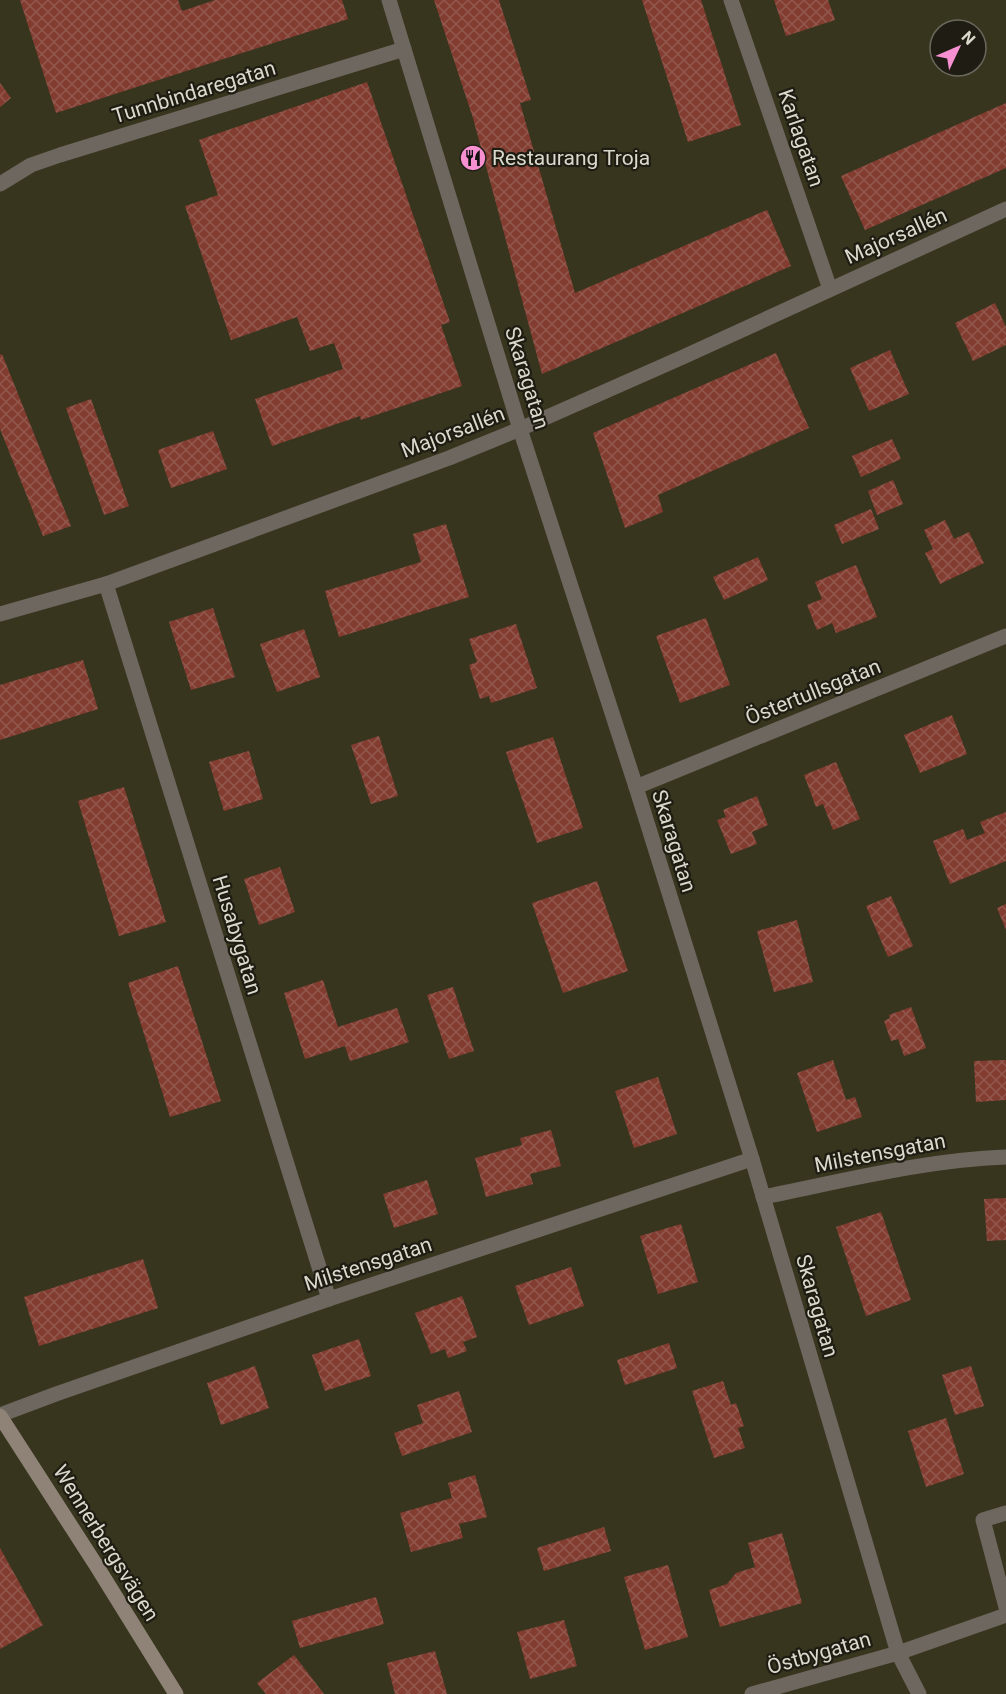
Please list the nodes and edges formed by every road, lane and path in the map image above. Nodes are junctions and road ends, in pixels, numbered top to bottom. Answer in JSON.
{"nodes":[{"id":1,"x":389,"y":0,"type":"edge"},
{"id":2,"x":731,"y":0,"type":"edge"},
{"id":3,"x":404,"y":49,"type":"junction"},
{"id":4,"x":0,"y":184,"type":"edge"},
{"id":5,"x":1006,"y":209,"type":"edge"},
{"id":6,"x":830,"y":289,"type":"junction"},
{"id":7,"x":520,"y":429,"type":"junction"},
{"id":8,"x":105,"y":584,"type":"junction"},
{"id":9,"x":0,"y":614,"type":"edge"},
{"id":10,"x":1006,"y":636,"type":"edge"},
{"id":11,"x":636,"y":787,"type":"junction"},
{"id":12,"x":1006,"y":1156,"type":"edge"},
{"id":13,"x":752,"y":1159,"type":"junction"},
{"id":14,"x":763,"y":1197,"type":"junction"},
{"id":15,"x":329,"y":1299,"type":"junction"},
{"id":16,"x":0,"y":1416,"type":"edge"},
{"id":17,"x":1006,"y":1513,"type":"edge"},
{"id":18,"x":1006,"y":1607,"type":"edge"},
{"id":19,"x":1006,"y":1616,"type":"edge"},
{"id":20,"x":898,"y":1653,"type":"junction"},
{"id":21,"x":176,"y":1694,"type":"edge"},
{"id":22,"x":752,"y":1694,"type":"edge"},
{"id":23,"x":919,"y":1694,"type":"edge"}],
"edges":[{"from":1,"to":3,"type":"street","name":"Skaragatan"},
{"from":2,"to":6,"type":"street","name":"Karlagatan"},
{"from":3,"to":4,"type":"street","name":"Tunnbindaregatan"},
{"from":3,"to":7,"type":"street","name":"Skaragatan"},
{"from":5,"to":6,"type":"street","name":"Majorsallén"},
{"from":6,"to":7,"type":"street","name":"Majorsallén"},
{"from":7,"to":8,"type":"street","name":"Majorsallén"},
{"from":7,"to":11,"type":"street","name":"Skaragatan"},
{"from":8,"to":9,"type":"street","name":"Majorsallén"},
{"from":8,"to":15,"type":"street","name":"Husabygatan"},
{"from":10,"to":11,"type":"street","name":"Östertullsgatan"},
{"from":11,"to":13,"type":"street","name":"Skaragatan"},
{"from":12,"to":14,"type":"street","name":"Milstensgatan"},
{"from":13,"to":14,"type":"street","name":"Skaragatan"},
{"from":13,"to":15,"type":"street","name":"Milstensgatan"},
{"from":14,"to":20,"type":"street","name":"Skaragatan"},
{"from":15,"to":16,"type":"street","name":"Milstensgatan"},
{"from":16,"to":21,"type":"main road","name":"Wennerbergsvägen"},
{"from":17,"to":18,"type":"street"},
{"from":19,"to":20,"type":"street","name":"Östbygatan"},
{"from":20,"to":22,"type":"street","name":"Östbygatan"},
{"from":20,"to":23,"type":"street","name":"Skaragatan"}]}
